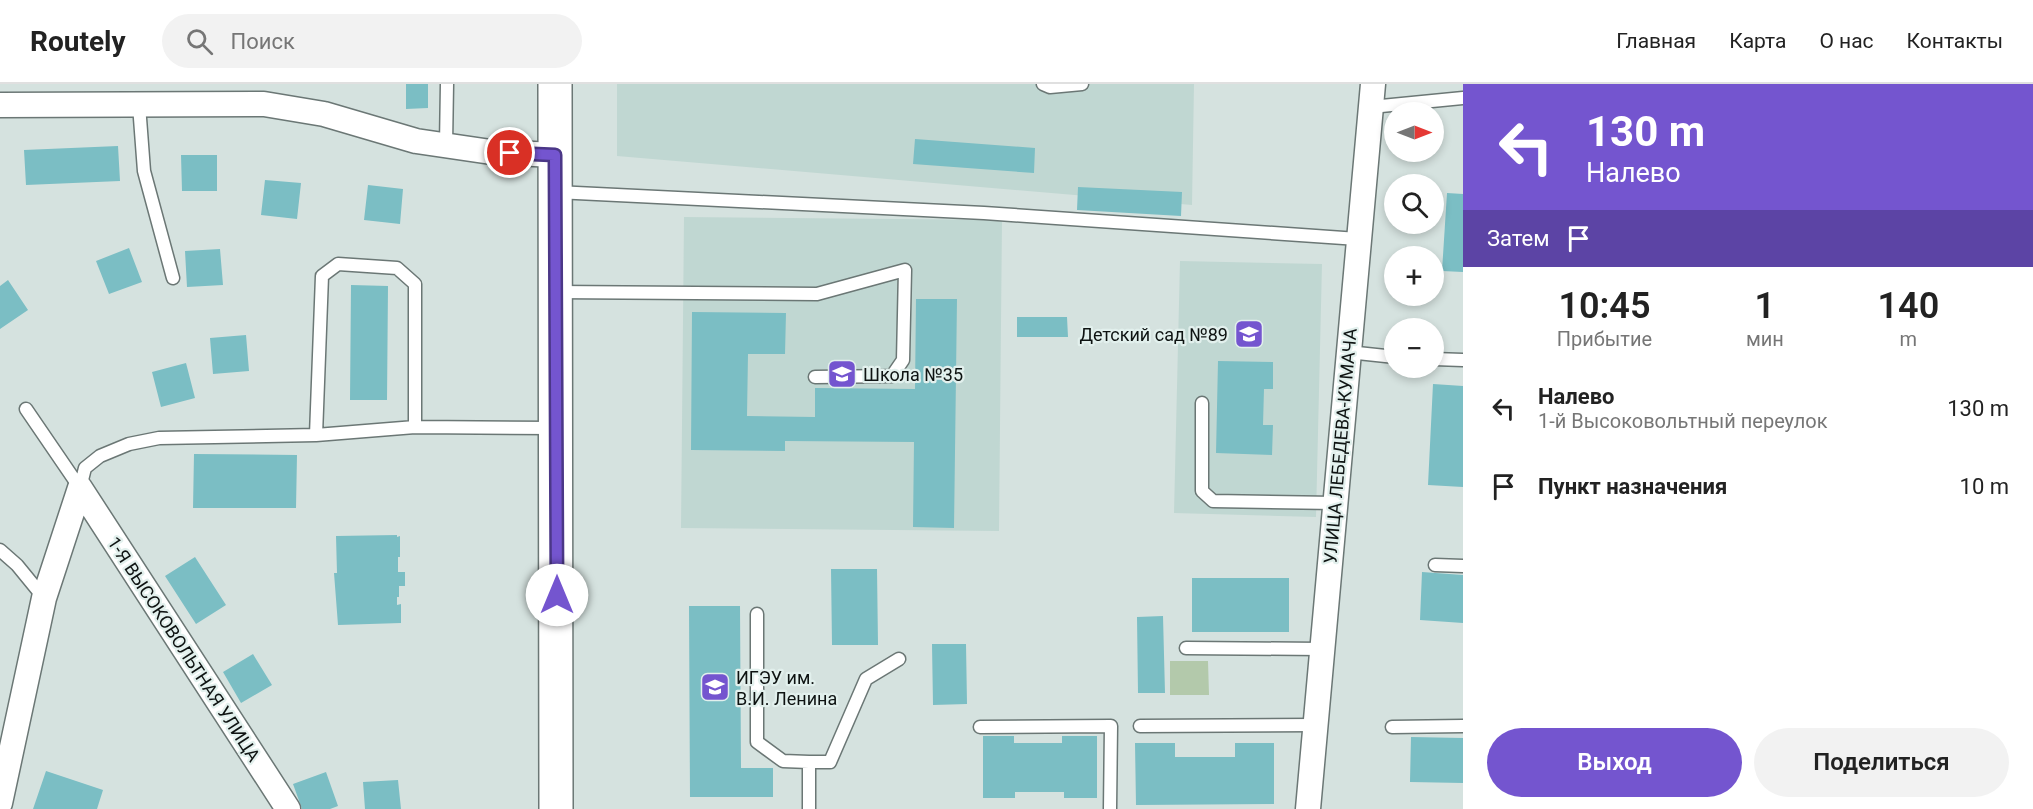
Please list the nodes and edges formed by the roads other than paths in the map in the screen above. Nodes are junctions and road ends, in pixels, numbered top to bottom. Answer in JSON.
{"nodes":[{"id":1,"x":447,"y":84,"type":"edge"},
{"id":2,"x":555,"y":84,"type":"edge"},
{"id":3,"x":1043,"y":84,"type":"edge"},
{"id":4,"x":1082,"y":84,"type":"edge"},
{"id":5,"x":1372,"y":95,"type":"edge"},
{"id":6,"x":1463,"y":98,"type":"edge"},
{"id":7,"x":0,"y":105,"type":"edge"},
{"id":8,"x":139,"y":105,"type":"junction"},
{"id":9,"x":446,"y":145,"type":"junction"},
{"id":10,"x":555,"y":155,"type":"junction"},
{"id":11,"x":555,"y":192,"type":"junction"},
{"id":12,"x":1358,"y":239,"type":"junction"},
{"id":13,"x":173,"y":278,"type":"dead end"},
{"id":14,"x":554,"y":291,"type":"junction"},
{"id":15,"x":1348,"y":352,"type":"junction"},
{"id":16,"x":1384,"y":356,"type":"edge"},
{"id":17,"x":1444,"y":359,"type":"edge"},
{"id":18,"x":1463,"y":360,"type":"edge"},
{"id":19,"x":815,"y":377,"type":"dead end"},
{"id":20,"x":1202,"y":403,"type":"dead end"},
{"id":21,"x":26,"y":409,"type":"dead end"},
{"id":22,"x":415,"y":427,"type":"junction"},
{"id":23,"x":555,"y":428,"type":"junction"},
{"id":24,"x":316,"y":435,"type":"junction"},
{"id":25,"x":80,"y":488,"type":"junction"},
{"id":26,"x":1335,"y":503,"type":"junction"},
{"id":27,"x":0,"y":550,"type":"edge"},
{"id":28,"x":1435,"y":565,"type":"dead end"},
{"id":29,"x":1463,"y":566,"type":"edge"},
{"id":30,"x":44,"y":598,"type":"junction"},
{"id":31,"x":757,"y":614,"type":"dead end"},
{"id":32,"x":1186,"y":648,"type":"dead end"},
{"id":33,"x":1322,"y":649,"type":"junction"},
{"id":34,"x":899,"y":659,"type":"dead end"},
{"id":35,"x":1315,"y":725,"type":"junction"},
{"id":36,"x":1140,"y":726,"type":"dead end"},
{"id":37,"x":1463,"y":726,"type":"edge"},
{"id":38,"x":980,"y":727,"type":"dead end"},
{"id":39,"x":1392,"y":727,"type":"dead end"},
{"id":40,"x":809,"y":762,"type":"junction"},
{"id":41,"x":1,"y":794,"type":"edge"},
{"id":42,"x":288,"y":809,"type":"edge"},
{"id":43,"x":556,"y":809,"type":"edge"},
{"id":44,"x":809,"y":809,"type":"edge"},
{"id":45,"x":1110,"y":809,"type":"edge"},
{"id":46,"x":1308,"y":809,"type":"edge"}],
"edges":[{"from":1,"to":9,"type":"lane"},
{"from":2,"to":10,"type":"main road"},
{"from":3,"to":4,"type":"lane"},
{"from":5,"to":6,"type":"lane"},
{"from":5,"to":12,"type":"street","name":"УЛИЦА ЛЕБЕДЕВА-КУМАЧА"},
{"from":7,"to":8,"type":"street"},
{"from":8,"to":9,"type":"street"},
{"from":8,"to":13,"type":"lane"},
{"from":9,"to":10,"type":"street"},
{"from":10,"to":11,"type":"main road"},
{"from":11,"to":12,"type":"lane"},
{"from":11,"to":14,"type":"main road"},
{"from":12,"to":15,"type":"street","name":"УЛИЦА ЛЕБЕДЕВА-КУМАЧА"},
{"from":14,"to":19,"type":"lane"},
{"from":14,"to":23,"type":"main road"},
{"from":15,"to":16,"type":"lane"},
{"from":15,"to":26,"type":"street","name":"УЛИЦА ЛЕБЕДЕВА-КУМАЧА"},
{"from":17,"to":18,"type":"lane"},
{"from":20,"to":26,"type":"lane"},
{"from":21,"to":25,"type":"lane"},
{"from":22,"to":23,"type":"lane"},
{"from":22,"to":24,"type":"lane"},
{"from":22,"to":24,"type":"lane"},
{"from":23,"to":43,"type":"main road"},
{"from":24,"to":25,"type":"lane"},
{"from":25,"to":30,"type":"street"},
{"from":25,"to":42,"type":"street","name":"1-Я ВЫСОКОВОЛЬТНАЯ УЛИЦА"},
{"from":26,"to":33,"type":"street","name":"УЛИЦА ЛЕБЕДЕВА-КУМАЧА"},
{"from":27,"to":30,"type":"lane"},
{"from":28,"to":29,"type":"lane"},
{"from":30,"to":41,"type":"street"},
{"from":31,"to":40,"type":"lane"},
{"from":32,"to":33,"type":"lane"},
{"from":33,"to":35,"type":"street","name":"УЛИЦА ЛЕБЕДЕВА-КУМАЧА"},
{"from":34,"to":40,"type":"lane"},
{"from":35,"to":36,"type":"lane"},
{"from":35,"to":46,"type":"street","name":"УЛИЦА ЛЕБЕДЕВА-КУМАЧА"},
{"from":37,"to":39,"type":"lane"},
{"from":38,"to":45,"type":"lane"},
{"from":40,"to":44,"type":"lane"}]}
